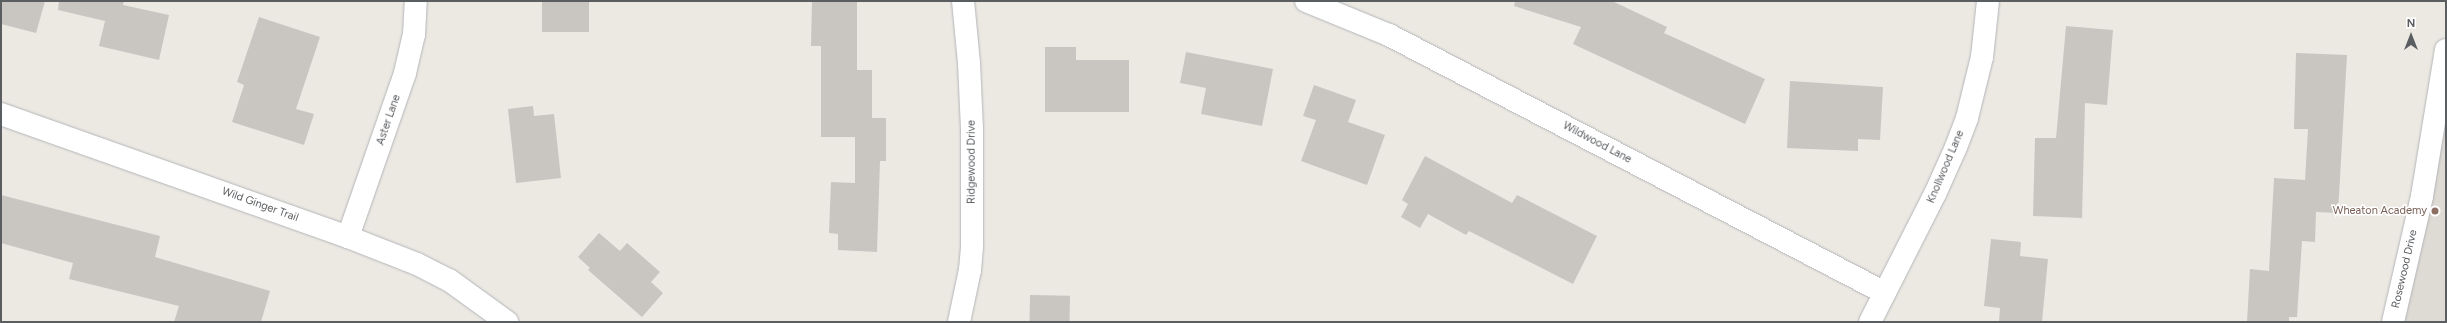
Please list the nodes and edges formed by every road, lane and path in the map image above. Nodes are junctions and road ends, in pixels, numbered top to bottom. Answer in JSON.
{"nodes":[{"id":1,"x":416,"y":1,"type":"edge"},
{"id":2,"x":963,"y":1,"type":"edge"},
{"id":3,"x":1306,"y":1,"type":"edge"},
{"id":4,"x":1988,"y":1,"type":"edge"},
{"id":5,"x":2446,"y":50,"type":"edge"},
{"id":6,"x":1,"y":114,"type":"edge"},
{"id":7,"x":348,"y":236,"type":"junction"},
{"id":8,"x":1885,"y":293,"type":"junction"},
{"id":9,"x":507,"y":322,"type":"edge"},
{"id":10,"x":959,"y":322,"type":"edge"},
{"id":11,"x":1870,"y":322,"type":"edge"},
{"id":12,"x":2393,"y":322,"type":"edge"}],
"edges":[{"from":1,"to":7,"type":"street","name":"Aster Lane"},
{"from":2,"to":10,"type":"street","name":"Ridgewood Drive"},
{"from":3,"to":8,"type":"street","name":"Wildwood Lane"},
{"from":4,"to":8,"type":"street","name":"Knollwood Lane"},
{"from":5,"to":12,"type":"street","name":"Rosewood Drive"},
{"from":6,"to":7,"type":"street","name":"Wild Ginger Trail"},
{"from":7,"to":9,"type":"street","name":"Wild Ginger Trail"},
{"from":8,"to":11,"type":"street","name":"Knollwood Lane"}]}
